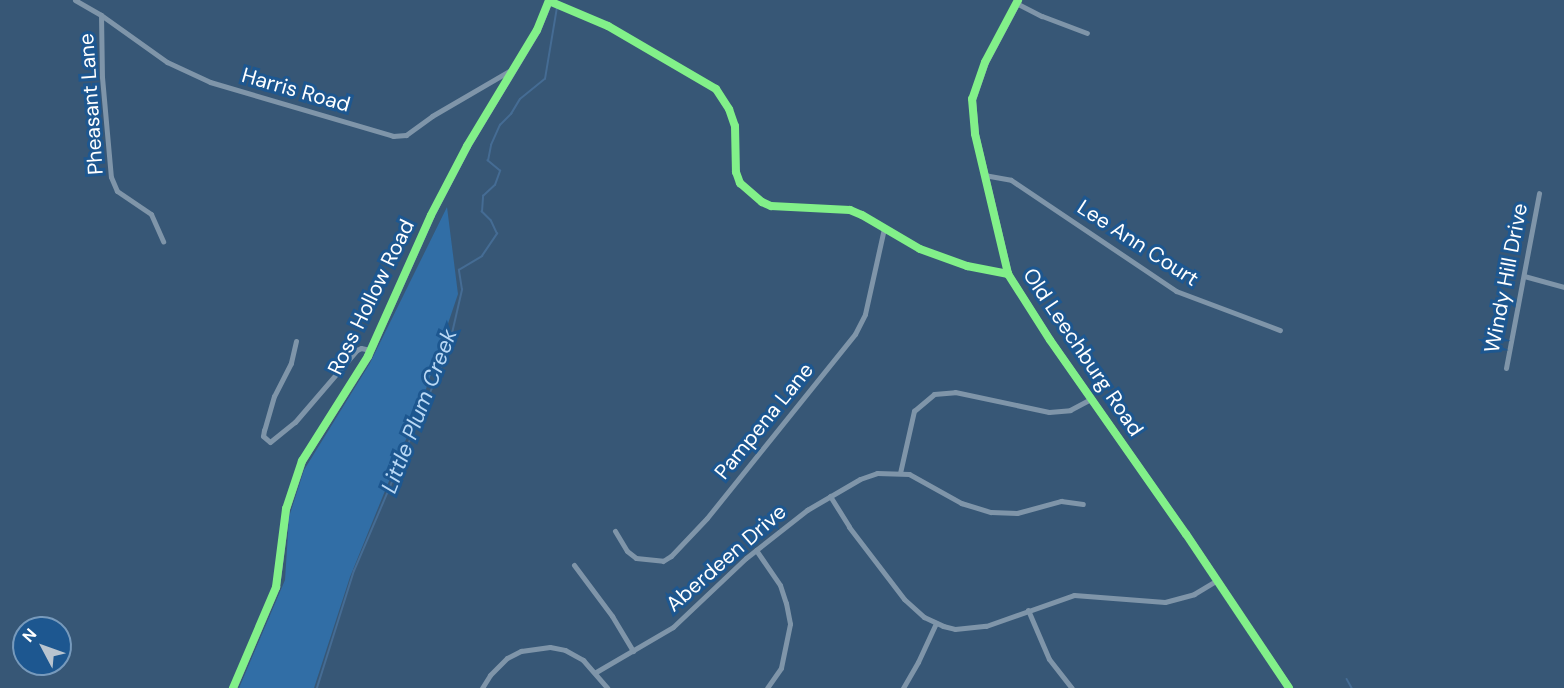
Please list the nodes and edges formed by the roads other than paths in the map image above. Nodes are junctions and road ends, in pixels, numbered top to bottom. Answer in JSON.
{"nodes":[{"id":1,"x":75,"y":0,"type":"edge"},
{"id":2,"x":551,"y":1,"type":"edge"},
{"id":3,"x":1017,"y":1,"type":"edge"},
{"id":4,"x":101,"y":15,"type":"junction"},
{"id":5,"x":1087,"y":33,"type":"dead end"},
{"id":6,"x":511,"y":69,"type":"junction"},
{"id":7,"x":984,"y":175,"type":"junction"},
{"id":8,"x":1539,"y":193,"type":"dead end"},
{"id":9,"x":884,"y":228,"type":"junction"},
{"id":10,"x":163,"y":241,"type":"dead end"},
{"id":11,"x":1008,"y":274,"type":"junction"},
{"id":12,"x":1524,"y":276,"type":"junction"},
{"id":13,"x":1564,"y":287,"type":"edge"},
{"id":14,"x":1280,"y":330,"type":"dead end"},
{"id":15,"x":296,"y":340,"type":"dead end"},
{"id":16,"x":370,"y":350,"type":"junction"},
{"id":17,"x":1506,"y":368,"type":"dead end"},
{"id":18,"x":1091,"y":399,"type":"junction"},
{"id":19,"x":900,"y":473,"type":"junction"},
{"id":20,"x":830,"y":496,"type":"junction"},
{"id":21,"x":1083,"y":504,"type":"dead end"},
{"id":22,"x":615,"y":531,"type":"dead end"},
{"id":23,"x":756,"y":550,"type":"junction"},
{"id":24,"x":574,"y":565,"type":"dead end"},
{"id":25,"x":1216,"y":581,"type":"junction"},
{"id":26,"x":1028,"y":610,"type":"junction"},
{"id":27,"x":936,"y":623,"type":"junction"},
{"id":28,"x":633,"y":651,"type":"junction"},
{"id":29,"x":596,"y":672,"type":"junction"},
{"id":30,"x":233,"y":688,"type":"edge"},
{"id":31,"x":482,"y":688,"type":"edge"},
{"id":32,"x":607,"y":688,"type":"edge"},
{"id":33,"x":767,"y":688,"type":"edge"},
{"id":34,"x":903,"y":688,"type":"edge"},
{"id":35,"x":1071,"y":688,"type":"edge"},
{"id":36,"x":1289,"y":688,"type":"edge"}],
"edges":[{"from":1,"to":4,"type":"street","name":"Harris Road"},
{"from":2,"to":6,"type":"street","name":"Ross Hollow Road"},
{"from":2,"to":9,"type":"street"},
{"from":3,"to":5,"type":"street"},
{"from":3,"to":7,"type":"street","name":"Old Leechburg Road"},
{"from":4,"to":6,"type":"street","name":"Harris Road"},
{"from":4,"to":10,"type":"street","name":"Pheasant Lane"},
{"from":6,"to":16,"type":"street","name":"Ross Hollow Road"},
{"from":7,"to":11,"type":"street","name":"Old Leechburg Road"},
{"from":7,"to":14,"type":"street","name":"Lee Ann Court"},
{"from":8,"to":12,"type":"street","name":"Windy Hill Drive"},
{"from":9,"to":11,"type":"street"},
{"from":9,"to":22,"type":"street","name":"Pampena Lane"},
{"from":11,"to":18,"type":"street","name":"Old Leechburg Road"},
{"from":12,"to":13,"type":"street"},
{"from":12,"to":17,"type":"street","name":"Windy Hill Drive"},
{"from":15,"to":16,"type":"street"},
{"from":16,"to":30,"type":"street","name":"Ross Hollow Road"},
{"from":18,"to":19,"type":"street"},
{"from":18,"to":25,"type":"street","name":"Old Leechburg Road"},
{"from":19,"to":20,"type":"street","name":"Aberdeen Drive"},
{"from":19,"to":21,"type":"street","name":"Aberdeen Drive"},
{"from":20,"to":23,"type":"street","name":"Aberdeen Drive"},
{"from":20,"to":27,"type":"street"},
{"from":23,"to":28,"type":"street","name":"Aberdeen Drive"},
{"from":23,"to":33,"type":"street"},
{"from":24,"to":28,"type":"street"},
{"from":25,"to":26,"type":"street"},
{"from":25,"to":36,"type":"street","name":"Old Leechburg Road"},
{"from":26,"to":27,"type":"street"},
{"from":26,"to":35,"type":"street"},
{"from":27,"to":34,"type":"street"},
{"from":28,"to":29,"type":"street","name":"Aberdeen Drive"},
{"from":29,"to":31,"type":"street"},
{"from":29,"to":32,"type":"street"}]}
